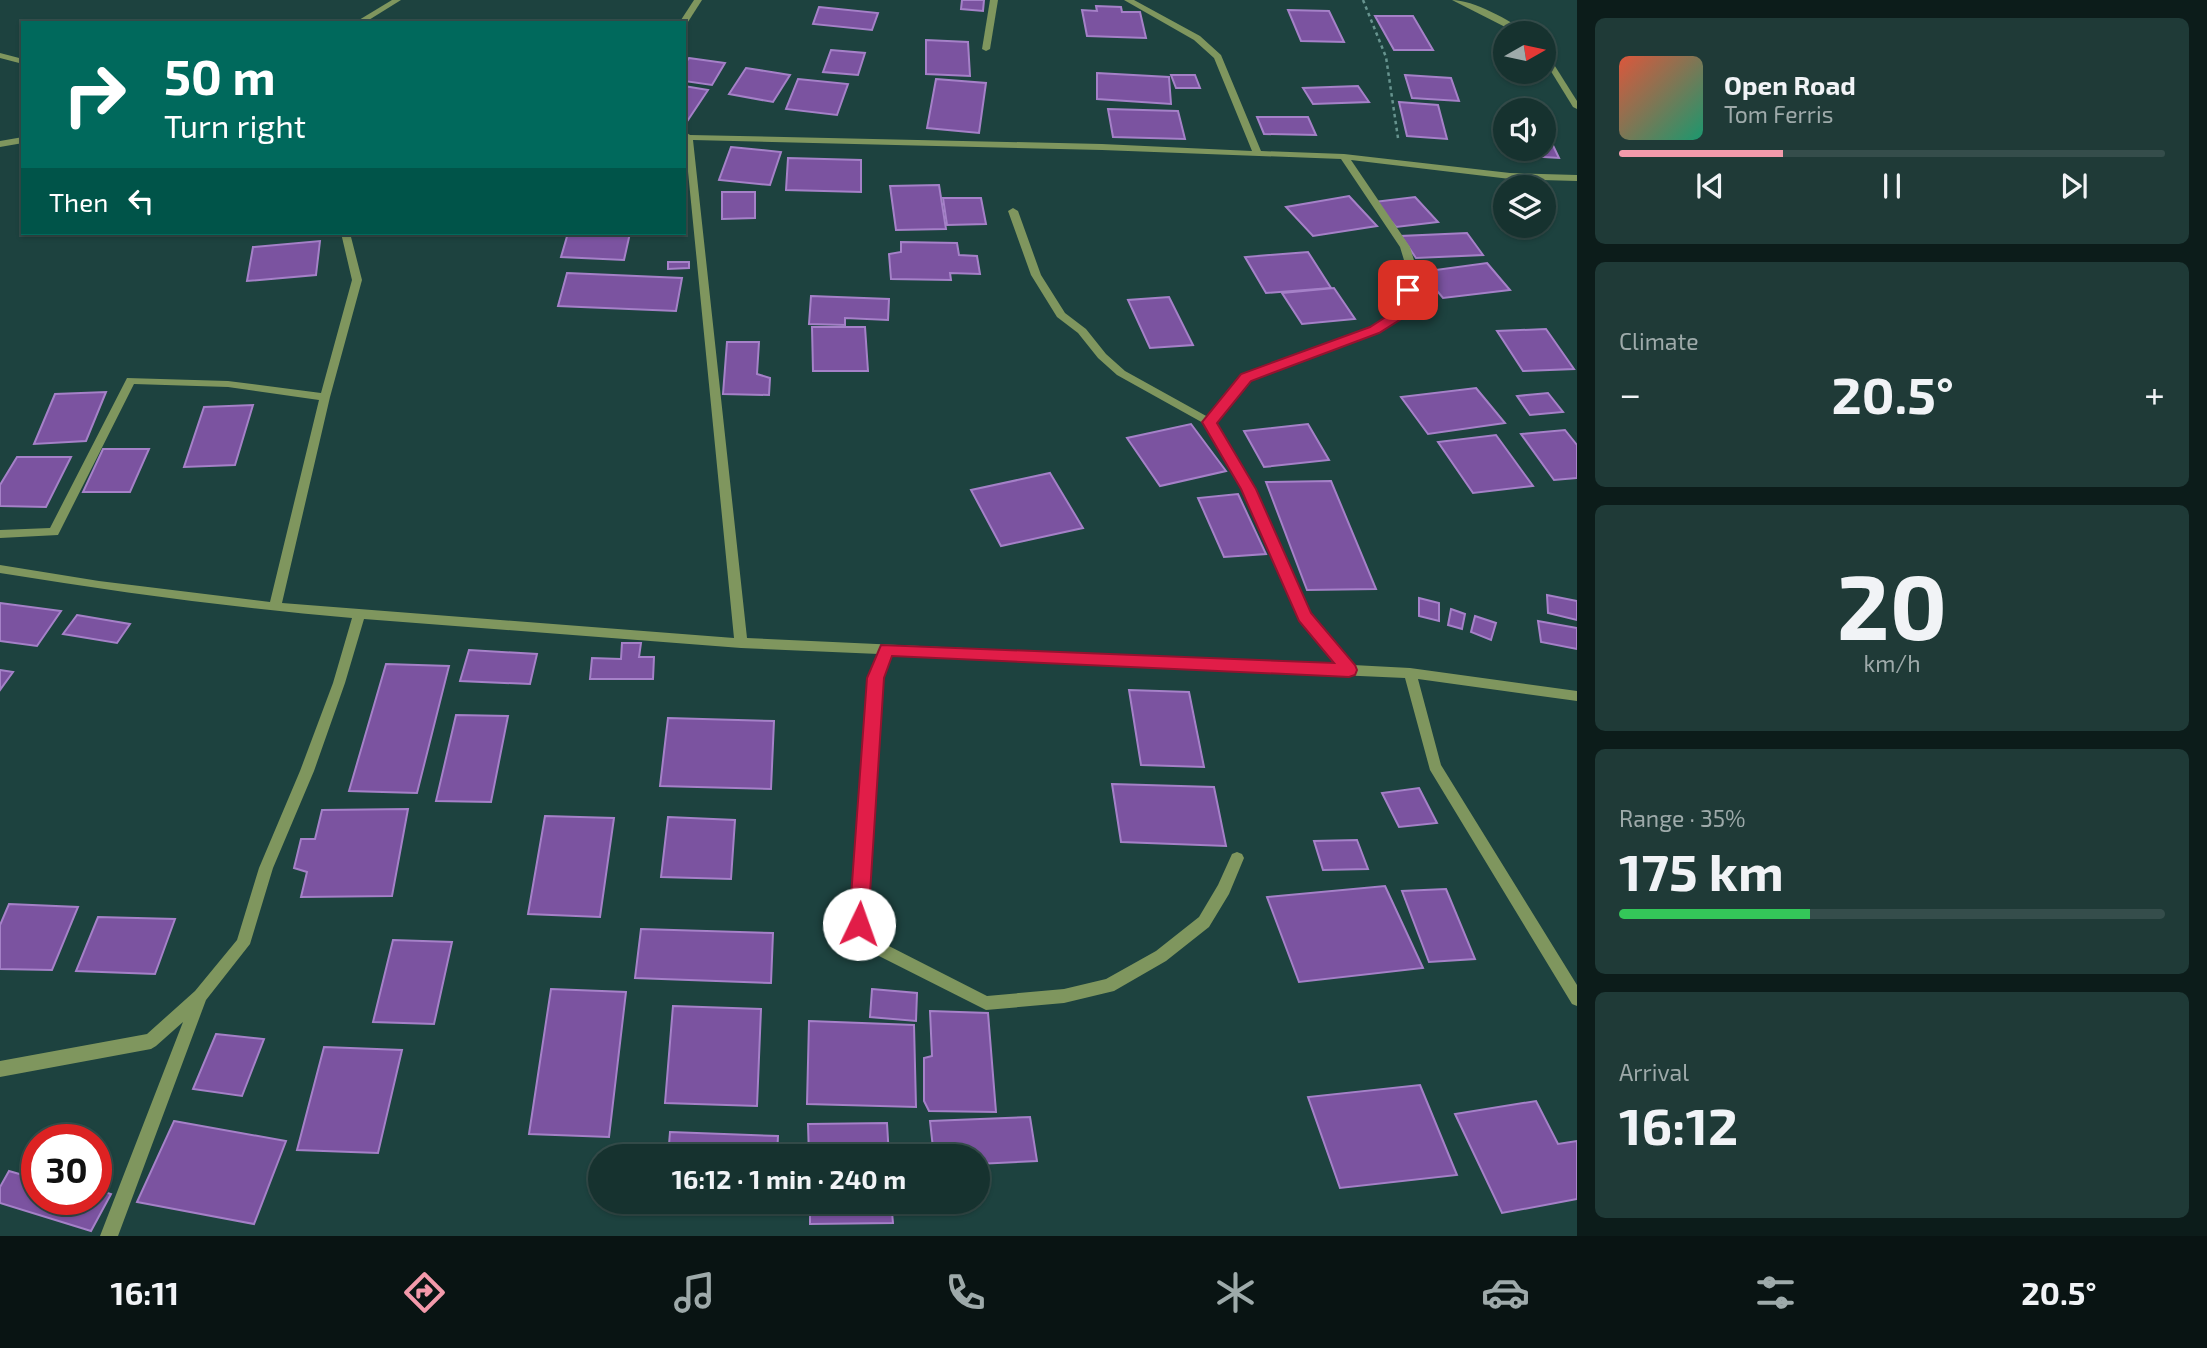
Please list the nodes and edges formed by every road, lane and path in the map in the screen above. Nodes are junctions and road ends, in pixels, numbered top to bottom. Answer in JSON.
{"nodes":[{"id":1,"x":397,"y":0,"type":"edge"},
{"id":2,"x":698,"y":0,"type":"edge"},
{"id":3,"x":994,"y":0,"type":"edge"},
{"id":4,"x":1128,"y":0,"type":"edge"},
{"id":5,"x":1363,"y":0,"type":"edge"},
{"id":6,"x":1456,"y":0,"type":"edge"},
{"id":7,"x":361,"y":21,"type":"edge"},
{"id":8,"x":684,"y":21,"type":"edge"},
{"id":9,"x":1502,"y":21,"type":"edge"},
{"id":10,"x":986,"y":49,"type":"dead end"},
{"id":11,"x":0,"y":55,"type":"edge"},
{"id":12,"x":21,"y":61,"type":"edge"},
{"id":13,"x":1556,"y":74,"type":"edge"},
{"id":14,"x":1577,"y":107,"type":"edge"},
{"id":15,"x":686,"y":135,"type":"edge"},
{"id":16,"x":21,"y":140,"type":"edge"},
{"id":17,"x":0,"y":144,"type":"edge"},
{"id":18,"x":1258,"y":153,"type":"junction"},
{"id":19,"x":1345,"y":157,"type":"junction"},
{"id":20,"x":1403,"y":163,"type":"junction"},
{"id":21,"x":1577,"y":178,"type":"edge"},
{"id":22,"x":1013,"y":211,"type":"dead end"},
{"id":23,"x":346,"y":235,"type":"edge"},
{"id":24,"x":325,"y":397,"type":"junction"},
{"id":25,"x":1209,"y":422,"type":"junction"},
{"id":26,"x":0,"y":534,"type":"edge"},
{"id":27,"x":0,"y":569,"type":"edge"},
{"id":28,"x":275,"y":607,"type":"junction"},
{"id":29,"x":359,"y":613,"type":"junction"},
{"id":30,"x":741,"y":643,"type":"junction"},
{"id":31,"x":887,"y":650,"type":"junction"},
{"id":32,"x":1349,"y":670,"type":"junction"},
{"id":33,"x":1410,"y":673,"type":"junction"},
{"id":34,"x":1577,"y":696,"type":"edge"},
{"id":35,"x":1237,"y":858,"type":"dead end"},
{"id":36,"x":200,"y":996,"type":"junction"},
{"id":37,"x":1577,"y":999,"type":"edge"},
{"id":38,"x":0,"y":1069,"type":"edge"},
{"id":39,"x":109,"y":1236,"type":"edge"}],
"edges":[{"from":1,"to":7,"type":"street"},
{"from":2,"to":8,"type":"street"},
{"from":3,"to":10,"type":"street"},
{"from":4,"to":18,"type":"street"},
{"from":5,"to":20,"type":"path"},
{"from":6,"to":9,"type":"street"},
{"from":11,"to":12,"type":"street"},
{"from":13,"to":14,"type":"street"},
{"from":15,"to":18,"type":"street"},
{"from":15,"to":30,"type":"street"},
{"from":16,"to":17,"type":"street"},
{"from":18,"to":19,"type":"street"},
{"from":19,"to":20,"type":"street"},
{"from":19,"to":25,"type":"street"},
{"from":20,"to":21,"type":"street"},
{"from":22,"to":25,"type":"street"},
{"from":23,"to":24,"type":"street"},
{"from":24,"to":26,"type":"street"},
{"from":24,"to":28,"type":"street"},
{"from":25,"to":32,"type":"street"},
{"from":27,"to":28,"type":"street"},
{"from":28,"to":29,"type":"street"},
{"from":29,"to":30,"type":"street"},
{"from":29,"to":36,"type":"street"},
{"from":30,"to":31,"type":"street"},
{"from":31,"to":32,"type":"street"},
{"from":31,"to":35,"type":"street"},
{"from":32,"to":33,"type":"street"},
{"from":33,"to":34,"type":"street"},
{"from":33,"to":37,"type":"street"},
{"from":36,"to":38,"type":"street"},
{"from":36,"to":39,"type":"street"}]}
